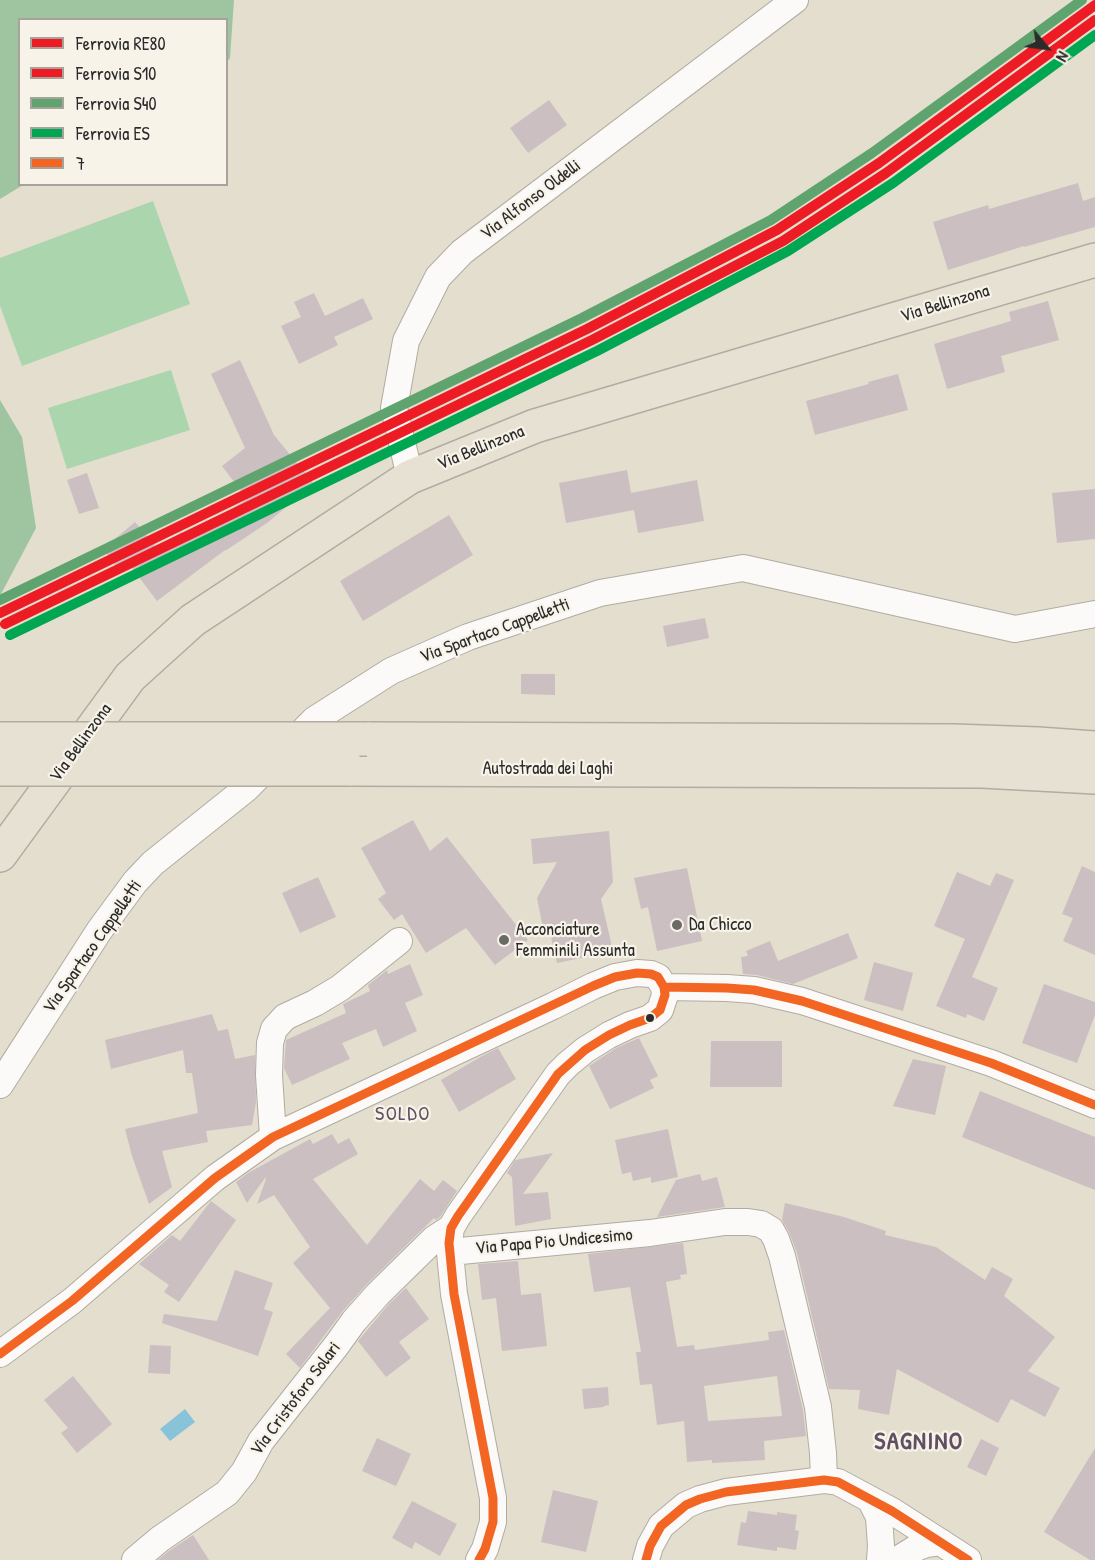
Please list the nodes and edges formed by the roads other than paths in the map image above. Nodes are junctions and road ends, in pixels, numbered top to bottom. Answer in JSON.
{"nodes":[{"id":1,"x":795,"y":0,"type":"edge"},
{"id":2,"x":1095,"y":260,"type":"edge"},
{"id":3,"x":410,"y":477,"type":"junction"},
{"id":4,"x":1095,"y":614,"type":"edge"},
{"id":5,"x":0,"y":739,"type":"edge"},
{"id":6,"x":1095,"y":747,"type":"edge"},
{"id":7,"x":0,"y":769,"type":"edge"},
{"id":8,"x":1095,"y":777,"type":"edge"},
{"id":9,"x":0,"y":855,"type":"edge"},
{"id":10,"x":399,"y":941,"type":"dead end"},
{"id":11,"x":664,"y":987,"type":"junction"},
{"id":12,"x":0,"y":1085,"type":"edge"},
{"id":13,"x":1095,"y":1105,"type":"edge"},
{"id":14,"x":273,"y":1137,"type":"junction"},
{"id":15,"x":451,"y":1240,"type":"junction"},
{"id":16,"x":0,"y":1354,"type":"edge"},
{"id":17,"x":824,"y":1480,"type":"junction"},
{"id":18,"x":870,"y":1498,"type":"junction"},
{"id":19,"x":941,"y":1542,"type":"junction"},
{"id":20,"x":135,"y":1560,"type":"edge"},
{"id":21,"x":479,"y":1560,"type":"edge"},
{"id":22,"x":646,"y":1560,"type":"edge"},
{"id":23,"x":879,"y":1560,"type":"edge"},
{"id":24,"x":897,"y":1560,"type":"edge"},
{"id":25,"x":968,"y":1560,"type":"edge"}],
"edges":[{"from":1,"to":3,"type":"street","name":"Via Alfonso Oldelli"},
{"from":2,"to":3,"type":"main road","name":"Via Bellinzona"},
{"from":3,"to":9,"type":"main road","name":"Via Bellinzona"},
{"from":4,"to":12,"type":"street","name":"Via Spartaco Cappelletti"},
{"from":5,"to":6,"type":"main road","name":"Autostrada dei Laghi","bridge":true},
{"from":7,"to":8,"type":"main road","name":"Autostrada dei Laghi","bridge":true},
{"from":10,"to":14,"type":"street"},
{"from":11,"to":13,"type":"street"},
{"from":11,"to":14,"type":"street"},
{"from":11,"to":15,"type":"street","name":"Via Papa Pio Undicesimo"},
{"from":14,"to":16,"type":"street"},
{"from":15,"to":17,"type":"street","name":"Via Papa Pio Undicesimo"},
{"from":15,"to":20,"type":"street","name":"Via Cristoforo Solari"},
{"from":15,"to":21,"type":"street"},
{"from":17,"to":18,"type":"street"},
{"from":17,"to":22,"type":"street"},
{"from":18,"to":19,"type":"street"},
{"from":18,"to":23,"type":"street"},
{"from":19,"to":24,"type":"street"},
{"from":19,"to":25,"type":"street"}]}
